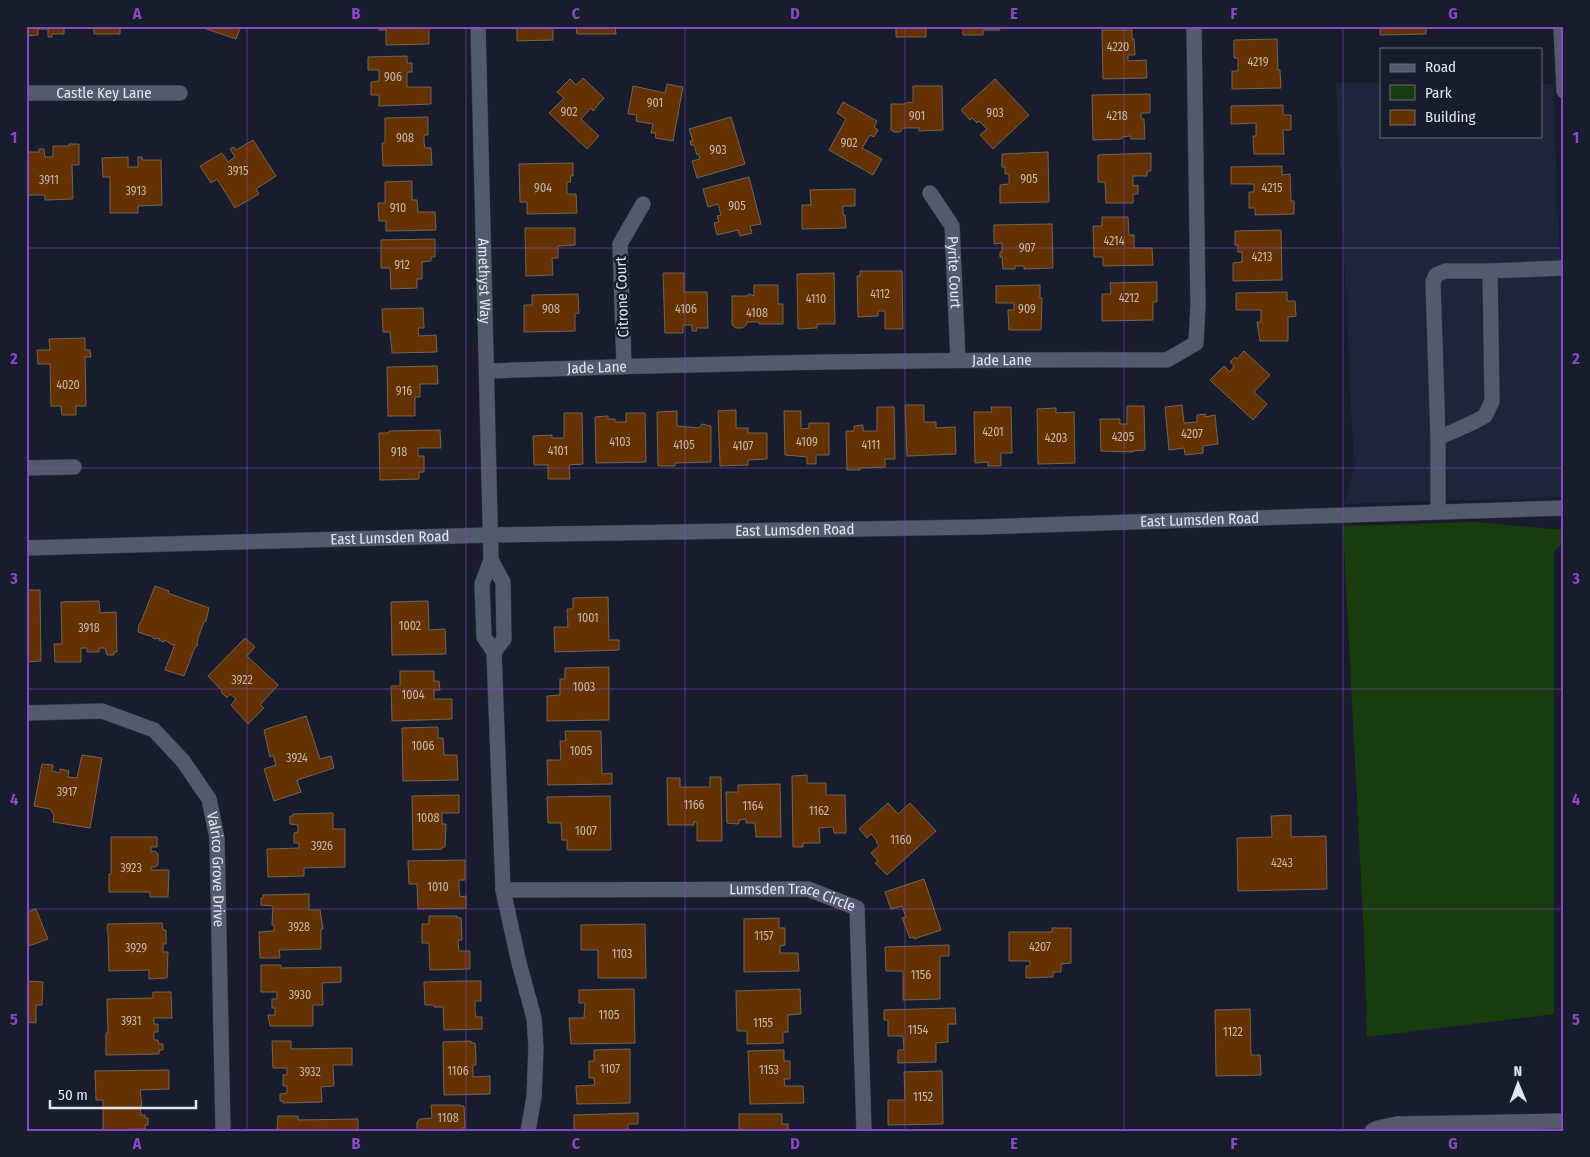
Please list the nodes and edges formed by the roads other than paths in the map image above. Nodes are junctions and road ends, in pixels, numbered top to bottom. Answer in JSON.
{"nodes":[{"id":1,"x":478,"y":26,"type":"edge"},
{"id":2,"x":1194,"y":26,"type":"edge"},
{"id":3,"x":1561,"y":26,"type":"edge"},
{"id":4,"x":1564,"y":91,"type":"edge"},
{"id":5,"x":26,"y":93,"type":"edge"},
{"id":6,"x":180,"y":93,"type":"dead end"},
{"id":7,"x":930,"y":193,"type":"dead end"},
{"id":8,"x":643,"y":204,"type":"dead end"},
{"id":9,"x":1564,"y":268,"type":"edge"},
{"id":10,"x":1490,"y":271,"type":"junction"},
{"id":11,"x":958,"y":360,"type":"junction"},
{"id":12,"x":624,"y":366,"type":"junction"},
{"id":13,"x":487,"y":371,"type":"junction"},
{"id":14,"x":1438,"y":438,"type":"junction"},
{"id":15,"x":74,"y":467,"type":"dead end"},
{"id":16,"x":26,"y":468,"type":"edge"},
{"id":17,"x":1564,"y":508,"type":"edge"},
{"id":18,"x":1438,"y":512,"type":"junction"},
{"id":19,"x":490,"y":535,"type":"junction"},
{"id":20,"x":26,"y":548,"type":"edge"},
{"id":21,"x":491,"y":560,"type":"junction"},
{"id":22,"x":494,"y":652,"type":"junction"},
{"id":23,"x":26,"y":713,"type":"edge"},
{"id":24,"x":503,"y":890,"type":"junction"},
{"id":25,"x":1564,"y":1121,"type":"edge"},
{"id":26,"x":223,"y":1131,"type":"edge"},
{"id":27,"x":528,"y":1131,"type":"edge"},
{"id":28,"x":864,"y":1131,"type":"edge"},
{"id":29,"x":1372,"y":1131,"type":"edge"}],
"edges":[{"from":1,"to":13,"type":"street","name":"Amethyst Way"},
{"from":2,"to":11,"type":"street","name":"Jade Lane"},
{"from":3,"to":4,"type":"street"},
{"from":5,"to":6,"type":"street","name":"Castle Key Lane"},
{"from":7,"to":11,"type":"street","name":"Pyrite Court"},
{"from":8,"to":12,"type":"street","name":"Citrone Court"},
{"from":9,"to":10,"type":"street"},
{"from":10,"to":14,"type":"street"},
{"from":10,"to":14,"type":"street"},
{"from":11,"to":12,"type":"street","name":"Jade Lane"},
{"from":12,"to":13,"type":"street","name":"Jade Lane"},
{"from":13,"to":19,"type":"street","name":"Amethyst Way"},
{"from":14,"to":18,"type":"street"},
{"from":15,"to":16,"type":"street"},
{"from":17,"to":18,"type":"street","name":"East Lumsden Road"},
{"from":18,"to":19,"type":"street","name":"East Lumsden Road"},
{"from":19,"to":20,"type":"street","name":"East Lumsden Road"},
{"from":19,"to":21,"type":"street"},
{"from":21,"to":22,"type":"street"},
{"from":21,"to":22,"type":"street"},
{"from":22,"to":24,"type":"street"},
{"from":23,"to":26,"type":"street","name":"Valrico Grove Drive"},
{"from":24,"to":27,"type":"street"},
{"from":24,"to":28,"type":"street","name":"Lumsden Trace Circle"},
{"from":25,"to":29,"type":"street"}]}
